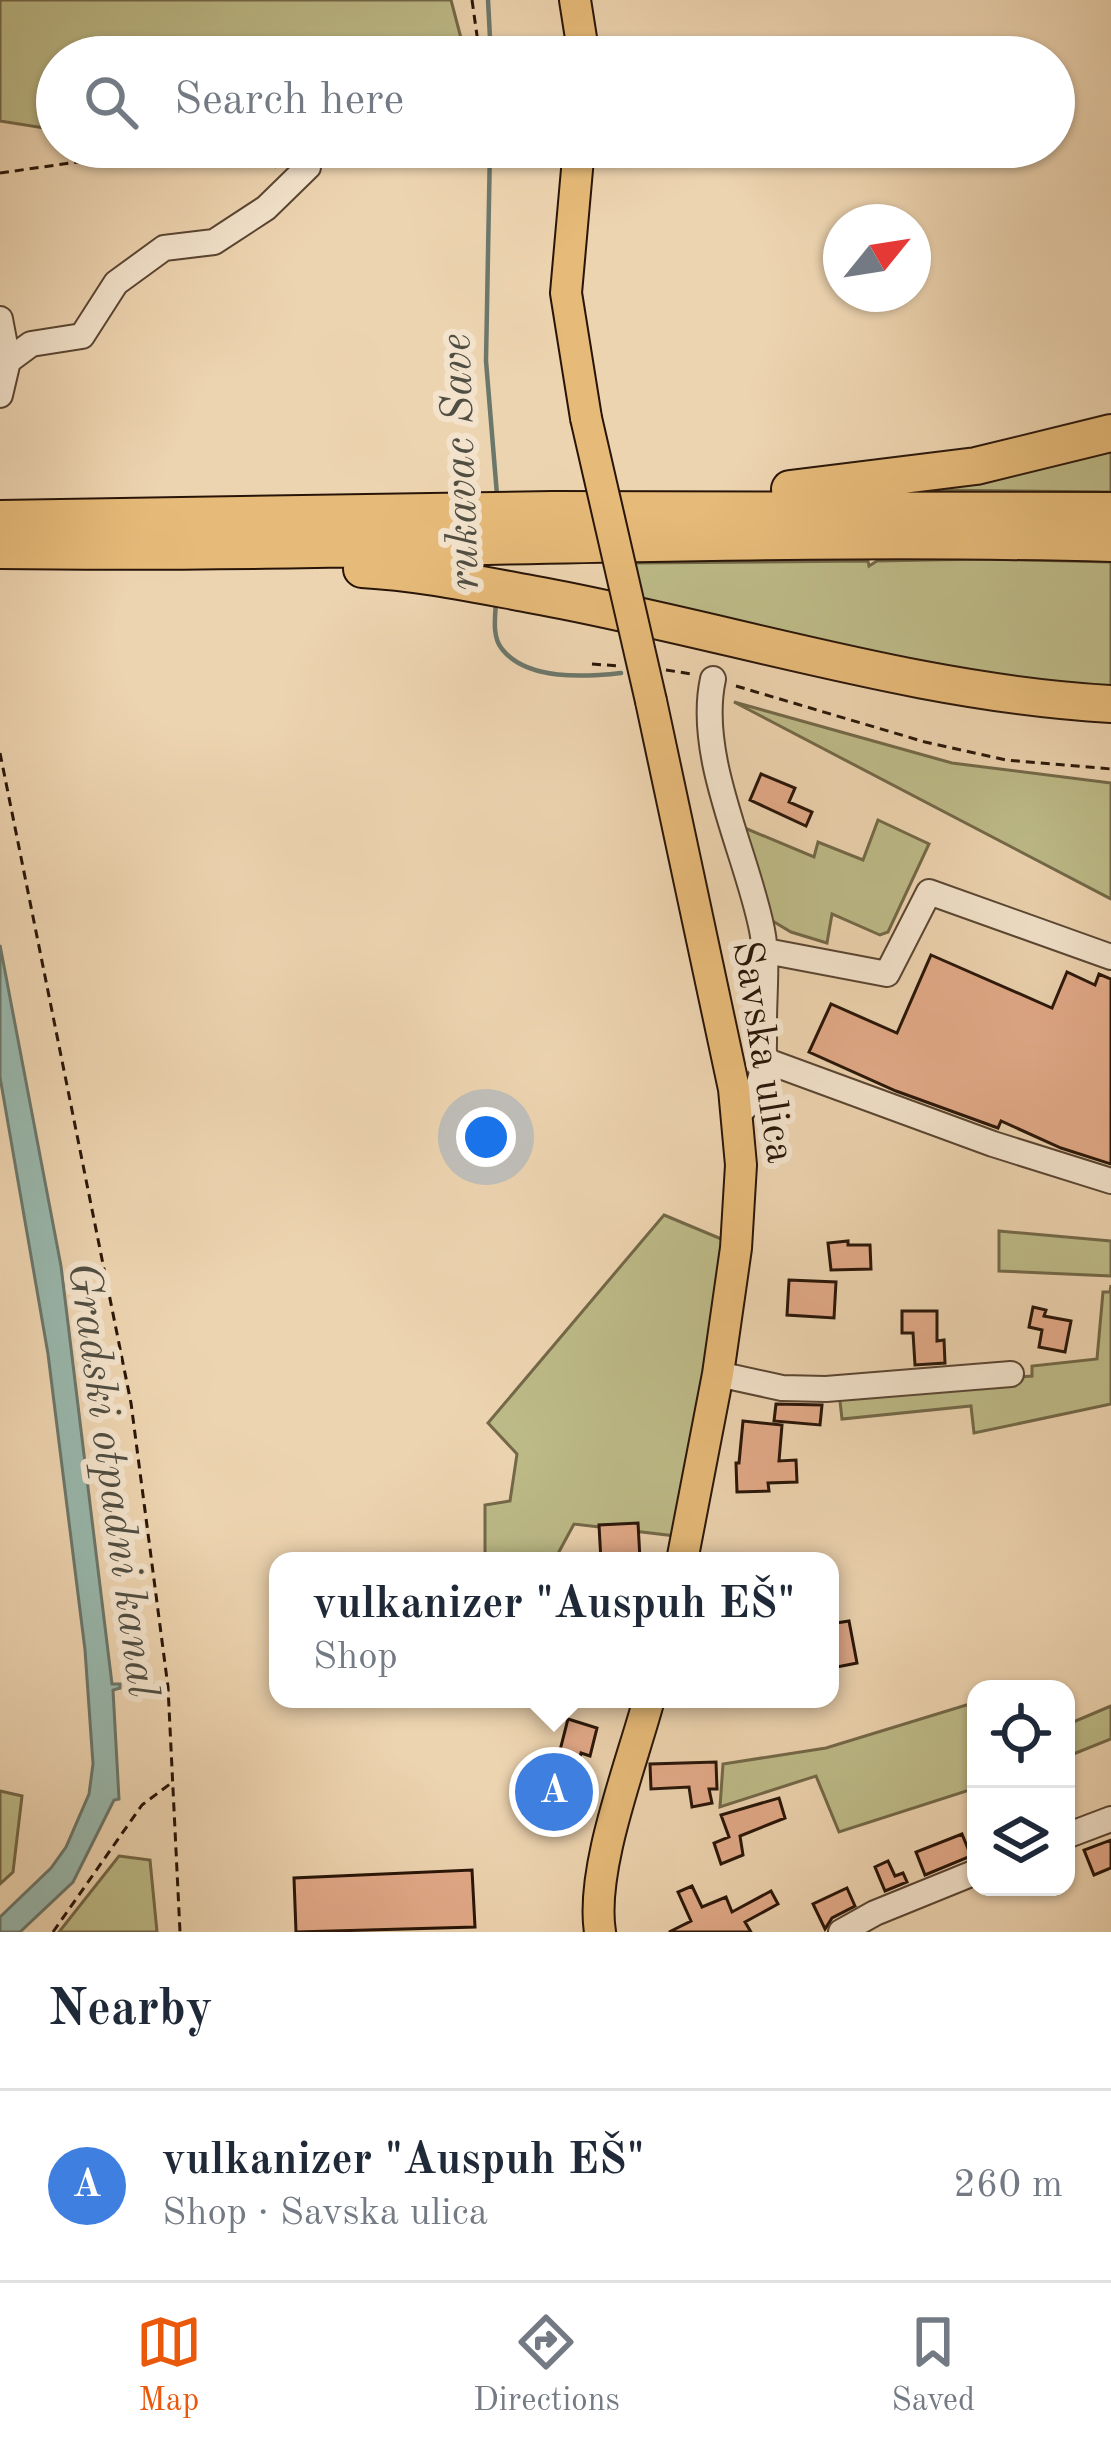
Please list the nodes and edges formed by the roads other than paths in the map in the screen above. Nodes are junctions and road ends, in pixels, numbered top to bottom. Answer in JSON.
{"nodes":[{"id":1,"x":575,"y":0,"type":"edge"},
{"id":2,"x":581,"y":36,"type":"edge"},
{"id":3,"x":307,"y":168,"type":"edge"},
{"id":4,"x":577,"y":168,"type":"edge"},
{"id":5,"x":0,"y":319,"type":"edge"},
{"id":6,"x":8,"y":361,"type":"junction"},
{"id":7,"x":0,"y":395,"type":"edge"},
{"id":8,"x":1111,"y":433,"type":"edge"},
{"id":9,"x":1111,"y":511,"type":"edge"},
{"id":10,"x":544,"y":517,"type":"junction"},
{"id":11,"x":0,"y":519,"type":"edge"},
{"id":12,"x":50,"y":535,"type":"junction"},
{"id":13,"x":1111,"y":543,"type":"edge"},
{"id":14,"x":440,"y":545,"type":"junction"},
{"id":15,"x":0,"y":550,"type":"edge"},
{"id":16,"x":713,"y":680,"type":"road end"},
{"id":17,"x":1111,"y":704,"type":"edge"},
{"id":18,"x":766,"y":951,"type":"junction"},
{"id":19,"x":1111,"y":957,"type":"edge"},
{"id":20,"x":764,"y":1060,"type":"junction"},
{"id":21,"x":738,"y":1114,"type":"junction"},
{"id":22,"x":1111,"y":1181,"type":"edge"},
{"id":23,"x":718,"y":1374,"type":"junction"},
{"id":24,"x":1011,"y":1374,"type":"dead end"},
{"id":25,"x":684,"y":1552,"type":"edge"},
{"id":26,"x":646,"y":1708,"type":"edge"},
{"id":27,"x":1111,"y":1819,"type":"edge"},
{"id":28,"x":1075,"y":1833,"type":"edge"},
{"id":29,"x":967,"y":1876,"type":"edge"},
{"id":30,"x":600,"y":1932,"type":"edge"},
{"id":31,"x":841,"y":1932,"type":"edge"}],
"edges":[{"from":1,"to":2,"type":"main road"},
{"from":3,"to":6,"type":"street"},
{"from":4,"to":21,"type":"main road","name":"Savska ulica","bridge":true},
{"from":5,"to":6,"type":"street"},
{"from":6,"to":7,"type":"street"},
{"from":8,"to":10,"type":"highway"},
{"from":9,"to":10,"type":"highway"},
{"from":10,"to":13,"type":"highway"},
{"from":10,"to":14,"type":"highway"},
{"from":10,"to":14,"type":"highway"},
{"from":11,"to":12,"type":"highway"},
{"from":12,"to":14,"type":"highway"},
{"from":12,"to":14,"type":"highway"},
{"from":12,"to":15,"type":"highway"},
{"from":14,"to":17,"type":"highway"},
{"from":16,"to":18,"type":"street"},
{"from":18,"to":19,"type":"street"},
{"from":18,"to":20,"type":"street"},
{"from":20,"to":21,"type":"street"},
{"from":20,"to":22,"type":"street"},
{"from":21,"to":23,"type":"main road","name":"Savska ulica"},
{"from":23,"to":24,"type":"street"},
{"from":23,"to":25,"type":"main road","name":"Savska ulica"},
{"from":26,"to":30,"type":"main road"},
{"from":27,"to":28,"type":"street"},
{"from":29,"to":31,"type":"street"}]}
